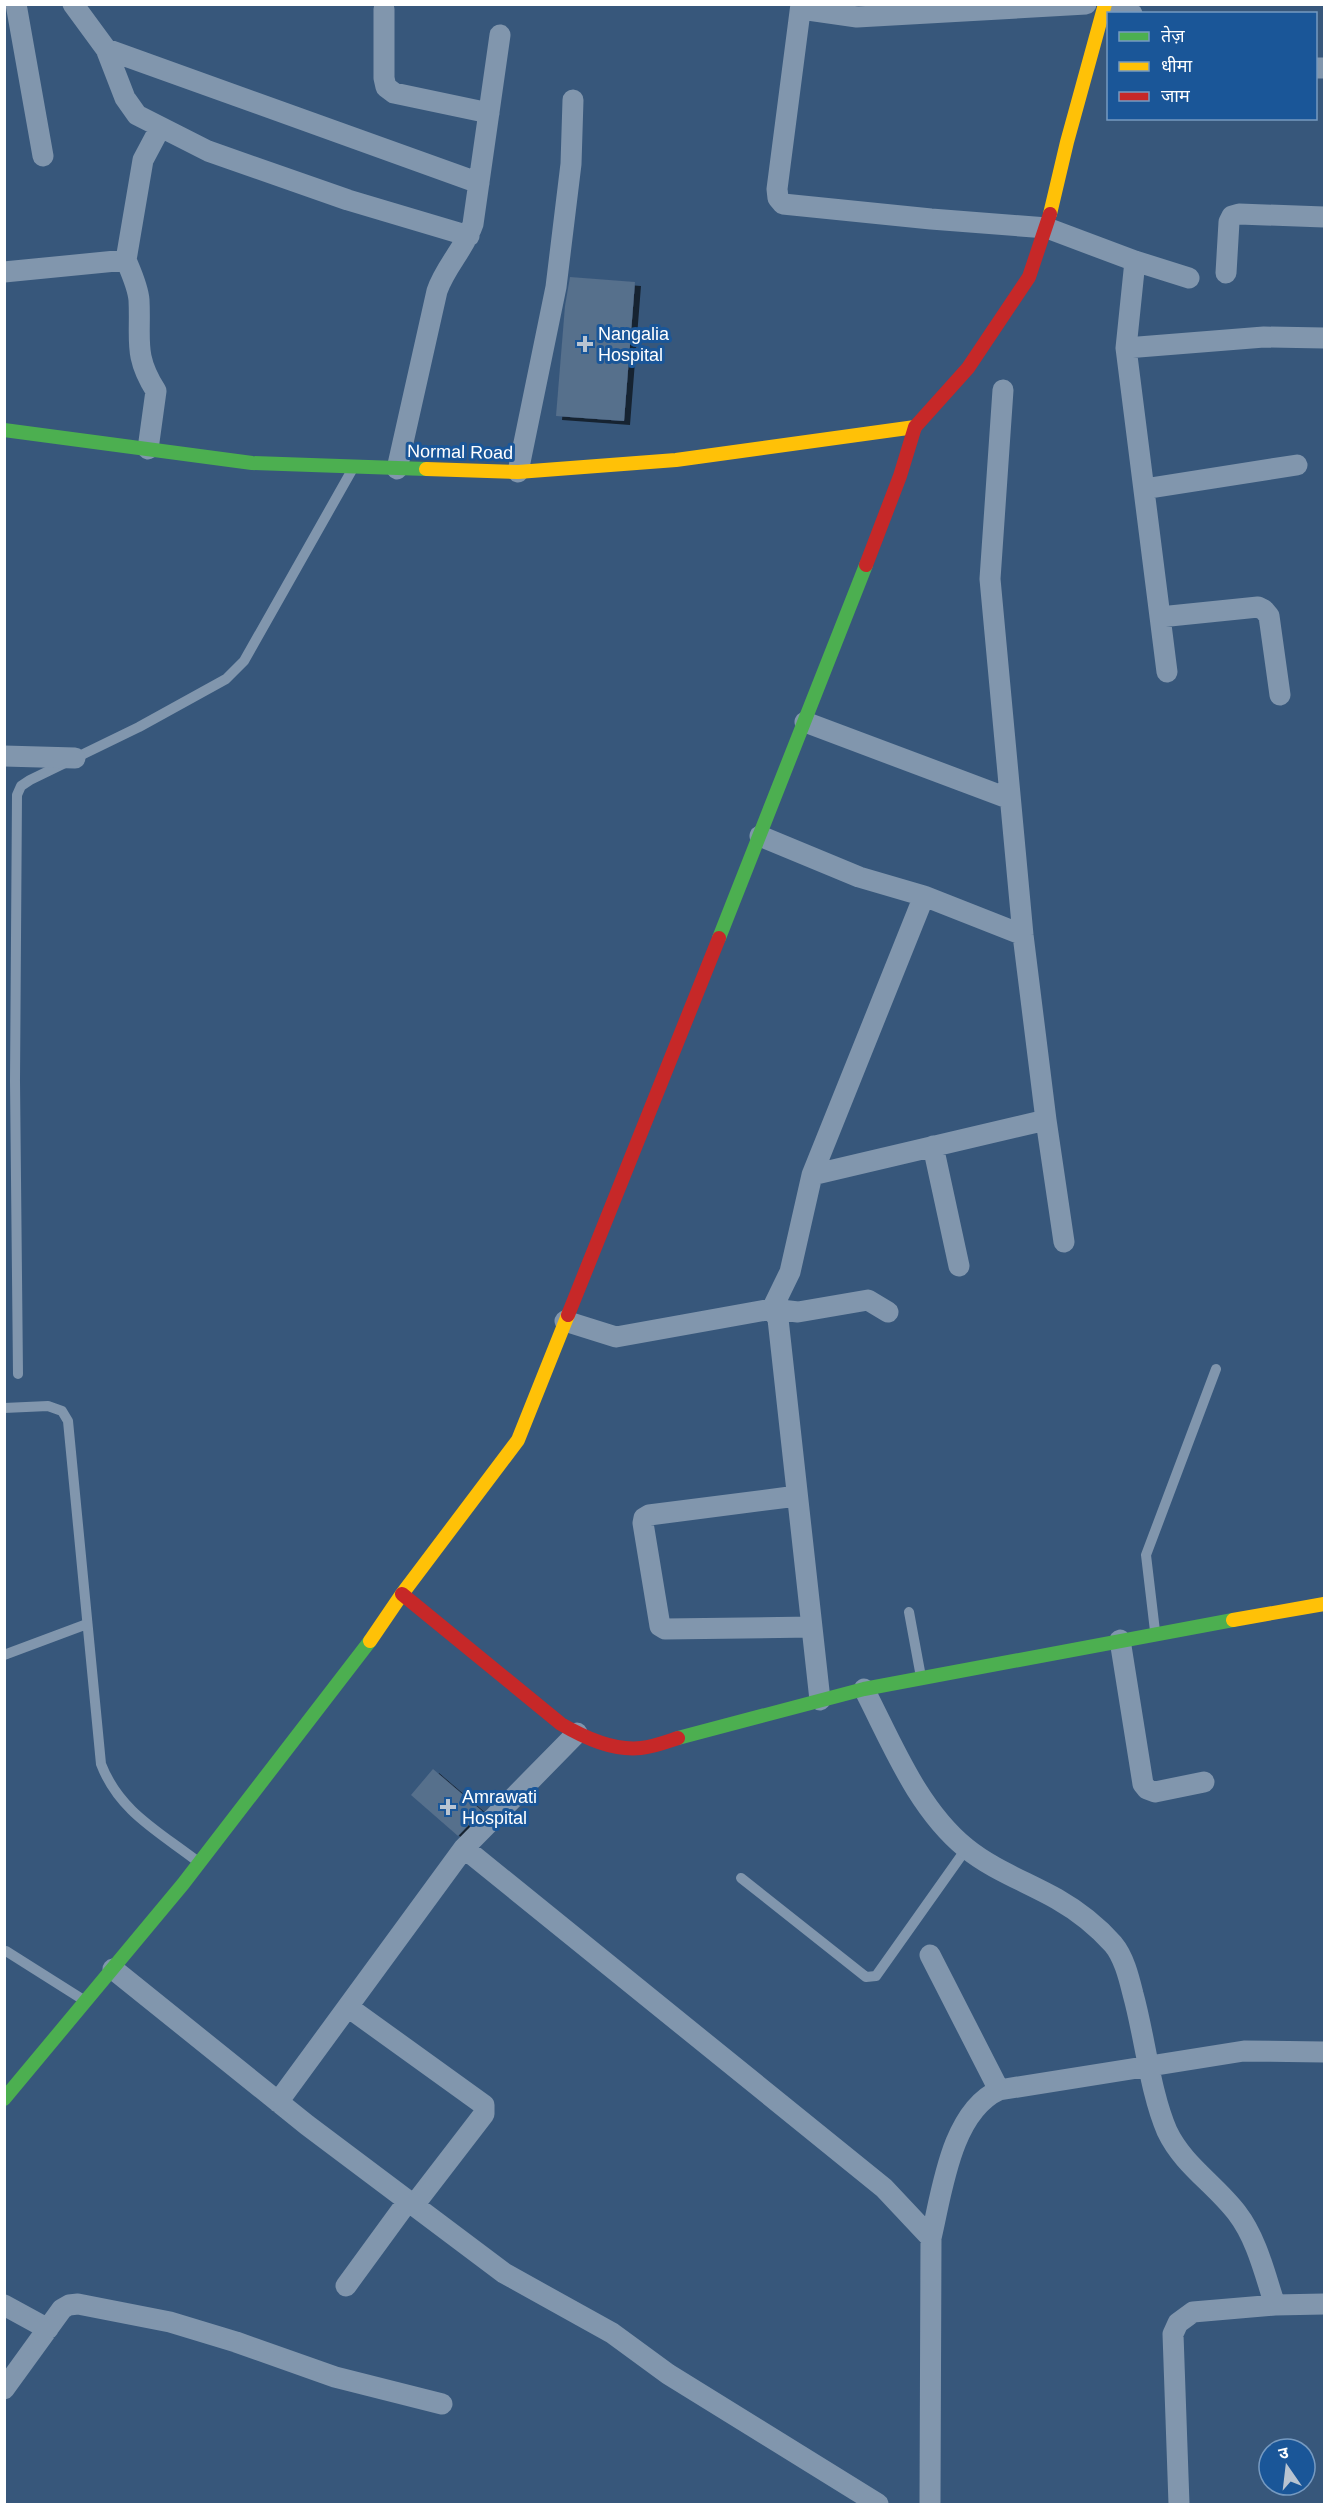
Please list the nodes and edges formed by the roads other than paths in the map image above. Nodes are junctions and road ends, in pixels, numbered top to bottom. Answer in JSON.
{"nodes":[{"id":1,"x":16,"y":4,"type":"edge"},
{"id":2,"x":73,"y":4,"type":"edge"},
{"id":3,"x":1086,"y":4,"type":"edge"},
{"id":4,"x":1107,"y":4,"type":"edge"},
{"id":5,"x":801,"y":7,"type":"edge"},
{"id":6,"x":994,"y":7,"type":"edge"},
{"id":7,"x":384,"y":9,"type":"dead end"},
{"id":8,"x":1127,"y":12,"type":"edge"},
{"id":9,"x":500,"y":35,"type":"dead end"},
{"id":10,"x":105,"y":49,"type":"junction"},
{"id":11,"x":573,"y":100,"type":"dead end"},
{"id":12,"x":489,"y":113,"type":"junction"},
{"id":13,"x":160,"y":128,"type":"junction"},
{"id":14,"x":43,"y":156,"type":"dead end"},
{"id":15,"x":479,"y":183,"type":"junction"},
{"id":16,"x":1324,"y":217,"type":"edge"},
{"id":17,"x":1047,"y":228,"type":"junction"},
{"id":18,"x":470,"y":236,"type":"junction"},
{"id":19,"x":126,"y":260,"type":"junction"},
{"id":20,"x":1135,"y":261,"type":"junction"},
{"id":21,"x":4,"y":272,"type":"edge"},
{"id":22,"x":1226,"y":273,"type":"dead end"},
{"id":23,"x":1189,"y":278,"type":"dead end"},
{"id":24,"x":1324,"y":338,"type":"edge"},
{"id":25,"x":1126,"y":348,"type":"junction"},
{"id":26,"x":1003,"y":390,"type":"dead end"},
{"id":27,"x":915,"y":427,"type":"junction"},
{"id":28,"x":4,"y":430,"type":"edge"},
{"id":29,"x":148,"y":449,"type":"junction"},
{"id":30,"x":1297,"y":465,"type":"dead end"},
{"id":31,"x":354,"y":467,"type":"junction"},
{"id":32,"x":398,"y":469,"type":"junction"},
{"id":33,"x":518,"y":472,"type":"junction"},
{"id":34,"x":1144,"y":489,"type":"junction"},
{"id":35,"x":1160,"y":617,"type":"junction"},
{"id":36,"x":1167,"y":672,"type":"dead end"},
{"id":37,"x":1280,"y":695,"type":"dead end"},
{"id":38,"x":805,"y":722,"type":"junction"},
{"id":39,"x":4,"y":756,"type":"edge"},
{"id":40,"x":75,"y":758,"type":"junction"},
{"id":41,"x":1010,"y":799,"type":"junction"},
{"id":42,"x":760,"y":836,"type":"junction"},
{"id":43,"x":924,"y":896,"type":"junction"},
{"id":44,"x":1023,"y":935,"type":"junction"},
{"id":45,"x":1046,"y":1120,"type":"junction"},
{"id":46,"x":933,"y":1146,"type":"junction"},
{"id":47,"x":812,"y":1174,"type":"junction"},
{"id":48,"x":1064,"y":1242,"type":"dead end"},
{"id":49,"x":959,"y":1266,"type":"dead end"},
{"id":50,"x":771,"y":1309,"type":"junction"},
{"id":51,"x":888,"y":1312,"type":"dead end"},
{"id":52,"x":565,"y":1321,"type":"junction"},
{"id":53,"x":1216,"y":1369,"type":"dead end"},
{"id":54,"x":18,"y":1374,"type":"dead end"},
{"id":55,"x":4,"y":1408,"type":"edge"},
{"id":56,"x":797,"y":1496,"type":"junction"},
{"id":57,"x":402,"y":1594,"type":"junction"},
{"id":58,"x":1324,"y":1604,"type":"edge"},
{"id":59,"x":909,"y":1612,"type":"dead end"},
{"id":60,"x":87,"y":1624,"type":"junction"},
{"id":61,"x":812,"y":1627,"type":"junction"},
{"id":62,"x":1156,"y":1634,"type":"junction"},
{"id":63,"x":1120,"y":1640,"type":"junction"},
{"id":64,"x":4,"y":1655,"type":"edge"},
{"id":65,"x":921,"y":1677,"type":"junction"},
{"id":66,"x":864,"y":1689,"type":"junction"},
{"id":67,"x":820,"y":1700,"type":"junction"},
{"id":68,"x":577,"y":1733,"type":"junction"},
{"id":69,"x":1204,"y":1782,"type":"dead end"},
{"id":70,"x":464,"y":1848,"type":"junction"},
{"id":71,"x":966,"y":1849,"type":"junction"},
{"id":72,"x":200,"y":1863,"type":"junction"},
{"id":73,"x":741,"y":1878,"type":"dead end"},
{"id":74,"x":6,"y":1951,"type":"dead end"},
{"id":75,"x":930,"y":1956,"type":"dead end"},
{"id":76,"x":112,"y":1969,"type":"junction"},
{"id":77,"x":85,"y":2002,"type":"junction"},
{"id":78,"x":348,"y":2007,"type":"junction"},
{"id":79,"x":1324,"y":2052,"type":"edge"},
{"id":80,"x":1149,"y":2067,"type":"junction"},
{"id":81,"x":999,"y":2090,"type":"junction"},
{"id":82,"x":4,"y":2099,"type":"edge"},
{"id":83,"x":278,"y":2102,"type":"junction"},
{"id":84,"x":411,"y":2203,"type":"junction"},
{"id":85,"x":931,"y":2238,"type":"junction"},
{"id":86,"x":346,"y":2286,"type":"dead end"},
{"id":87,"x":1324,"y":2304,"type":"edge"},
{"id":88,"x":4,"y":2305,"type":"edge"},
{"id":89,"x":1275,"y":2305,"type":"junction"},
{"id":90,"x":48,"y":2329,"type":"junction"},
{"id":91,"x":4,"y":2389,"type":"edge"},
{"id":92,"x":442,"y":2404,"type":"dead end"},
{"id":93,"x":878,"y":2505,"type":"edge"},
{"id":94,"x":930,"y":2505,"type":"edge"},
{"id":95,"x":1179,"y":2505,"type":"edge"}],
"edges":[{"from":1,"to":14,"type":"street"},
{"from":2,"to":10,"type":"street"},
{"from":3,"to":6,"type":"street"},
{"from":4,"to":8,"type":"street"},
{"from":4,"to":17,"type":"main road"},
{"from":5,"to":6,"type":"street"},
{"from":5,"to":17,"type":"street"},
{"from":7,"to":12,"type":"street"},
{"from":9,"to":12,"type":"street"},
{"from":10,"to":13,"type":"street"},
{"from":10,"to":15,"type":"street"},
{"from":11,"to":33,"type":"street"},
{"from":12,"to":15,"type":"street"},
{"from":13,"to":18,"type":"street"},
{"from":13,"to":19,"type":"street"},
{"from":15,"to":18,"type":"street"},
{"from":16,"to":22,"type":"street"},
{"from":17,"to":20,"type":"street"},
{"from":17,"to":27,"type":"main road"},
{"from":18,"to":32,"type":"street"},
{"from":19,"to":21,"type":"street"},
{"from":19,"to":29,"type":"street"},
{"from":20,"to":23,"type":"street"},
{"from":20,"to":25,"type":"street"},
{"from":24,"to":25,"type":"street"},
{"from":25,"to":34,"type":"street"},
{"from":26,"to":41,"type":"street"},
{"from":27,"to":33,"type":"main road","name":"Normal Road"},
{"from":27,"to":38,"type":"main road"},
{"from":28,"to":29,"type":"main road","name":"Normal Road"},
{"from":29,"to":31,"type":"main road","name":"Normal Road"},
{"from":30,"to":34,"type":"street"},
{"from":31,"to":32,"type":"main road","name":"Normal Road"},
{"from":31,"to":40,"type":"lane"},
{"from":32,"to":33,"type":"main road","name":"Normal Road"},
{"from":34,"to":35,"type":"street"},
{"from":35,"to":36,"type":"street"},
{"from":35,"to":37,"type":"street"},
{"from":38,"to":41,"type":"street"},
{"from":38,"to":42,"type":"main road"},
{"from":39,"to":40,"type":"street"},
{"from":40,"to":54,"type":"lane"},
{"from":41,"to":44,"type":"street"},
{"from":42,"to":43,"type":"street"},
{"from":42,"to":52,"type":"main road"},
{"from":43,"to":44,"type":"street"},
{"from":43,"to":47,"type":"street"},
{"from":44,"to":45,"type":"street"},
{"from":45,"to":46,"type":"street"},
{"from":45,"to":48,"type":"street"},
{"from":46,"to":47,"type":"street"},
{"from":46,"to":49,"type":"street"},
{"from":47,"to":50,"type":"street"},
{"from":50,"to":51,"type":"street"},
{"from":50,"to":52,"type":"street"},
{"from":50,"to":56,"type":"street"},
{"from":52,"to":57,"type":"main road"},
{"from":53,"to":62,"type":"lane"},
{"from":55,"to":60,"type":"lane"},
{"from":56,"to":61,"type":"street"},
{"from":56,"to":61,"type":"street"},
{"from":57,"to":68,"type":"main road"},
{"from":57,"to":72,"type":"main road"},
{"from":58,"to":62,"type":"main road"},
{"from":59,"to":65,"type":"lane"},
{"from":60,"to":64,"type":"lane"},
{"from":60,"to":72,"type":"lane"},
{"from":61,"to":67,"type":"street"},
{"from":62,"to":63,"type":"main road"},
{"from":63,"to":65,"type":"main road"},
{"from":63,"to":69,"type":"street"},
{"from":65,"to":66,"type":"main road"},
{"from":66,"to":67,"type":"main road"},
{"from":66,"to":71,"type":"street"},
{"from":67,"to":68,"type":"main road"},
{"from":68,"to":70,"type":"street"},
{"from":70,"to":78,"type":"street"},
{"from":70,"to":85,"type":"street"},
{"from":71,"to":73,"type":"lane"},
{"from":71,"to":80,"type":"street"},
{"from":72,"to":76,"type":"main road"},
{"from":74,"to":77,"type":"lane"},
{"from":75,"to":81,"type":"street"},
{"from":76,"to":77,"type":"main road"},
{"from":76,"to":83,"type":"street"},
{"from":77,"to":82,"type":"main road"},
{"from":78,"to":83,"type":"street"},
{"from":78,"to":84,"type":"street"},
{"from":79,"to":80,"type":"street"},
{"from":80,"to":81,"type":"street"},
{"from":80,"to":89,"type":"street"},
{"from":81,"to":85,"type":"street"},
{"from":83,"to":84,"type":"street"},
{"from":84,"to":86,"type":"street"},
{"from":84,"to":93,"type":"street"},
{"from":85,"to":94,"type":"street"},
{"from":87,"to":89,"type":"street"},
{"from":88,"to":90,"type":"street"},
{"from":89,"to":95,"type":"street"},
{"from":90,"to":91,"type":"street"},
{"from":90,"to":92,"type":"street"}]}
